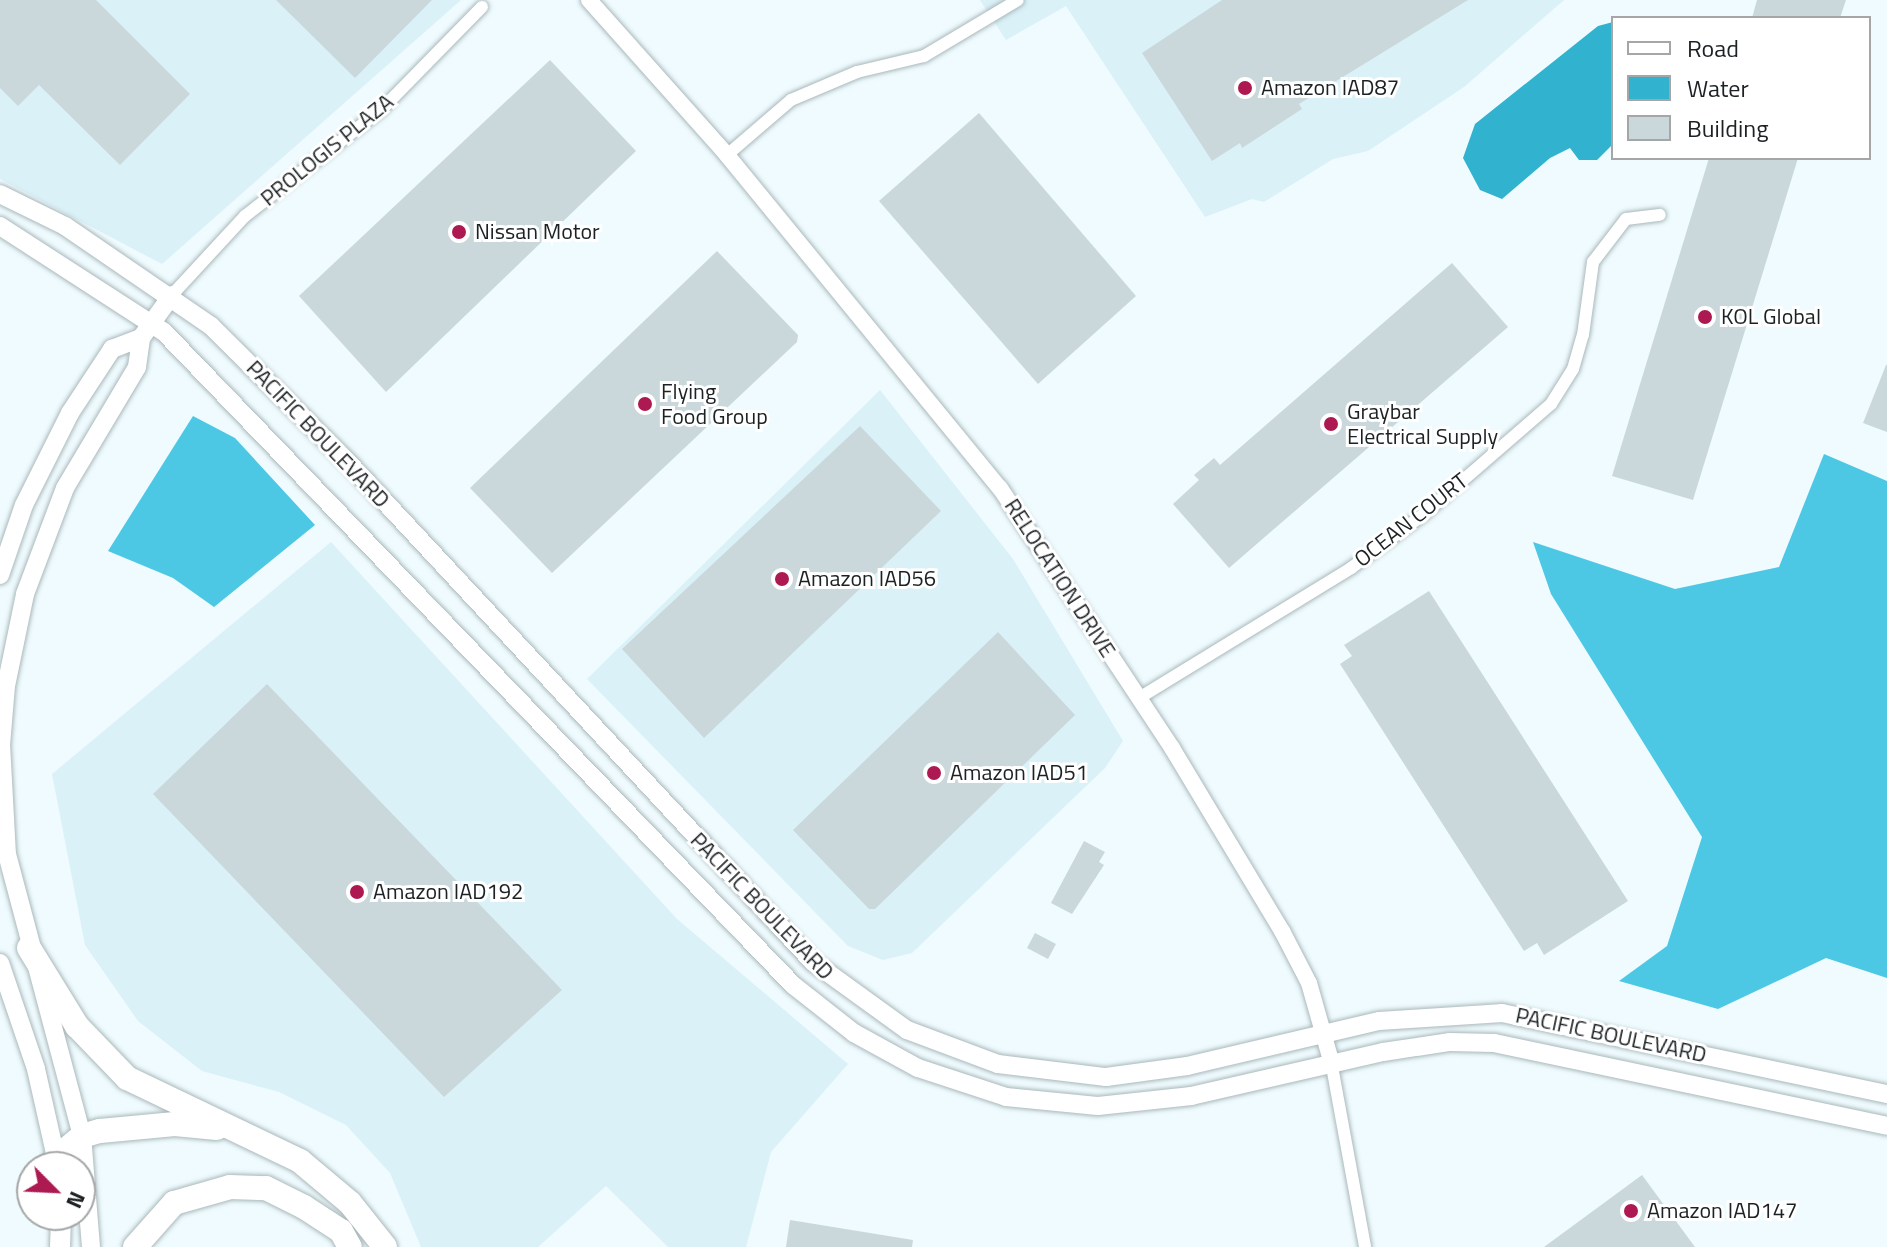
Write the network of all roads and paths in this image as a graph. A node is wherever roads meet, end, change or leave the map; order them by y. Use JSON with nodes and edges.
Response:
{"nodes":[{"id":1,"x":589,"y":0,"type":"edge"},
{"id":2,"x":1018,"y":0,"type":"edge"},
{"id":3,"x":482,"y":7,"type":"dead end"},
{"id":4,"x":727,"y":155,"type":"junction"},
{"id":5,"x":0,"y":194,"type":"edge"},
{"id":6,"x":1660,"y":215,"type":"dead end"},
{"id":7,"x":0,"y":226,"type":"edge"},
{"id":8,"x":172,"y":295,"type":"junction"},
{"id":9,"x":147,"y":331,"type":"junction"},
{"id":10,"x":0,"y":575,"type":"edge"},
{"id":11,"x":1139,"y":698,"type":"junction"},
{"id":12,"x":29,"y":948,"type":"junction"},
{"id":13,"x":0,"y":963,"type":"edge"},
{"id":14,"x":1323,"y":1033,"type":"junction"},
{"id":15,"x":1331,"y":1061,"type":"junction"},
{"id":16,"x":1887,"y":1094,"type":"edge"},
{"id":17,"x":1887,"y":1126,"type":"edge"},
{"id":18,"x":82,"y":1136,"type":"junction"},
{"id":19,"x":254,"y":1137,"type":"junction"},
{"id":20,"x":54,"y":1151,"type":"edge"},
{"id":21,"x":68,"y":1151,"type":"edge"},
{"id":22,"x":91,"y":1247,"type":"edge"},
{"id":23,"x":135,"y":1247,"type":"edge"},
{"id":24,"x":350,"y":1247,"type":"edge"},
{"id":25,"x":385,"y":1247,"type":"edge"},
{"id":26,"x":1365,"y":1247,"type":"edge"}],
"edges":[{"from":1,"to":4,"type":"street","name":"RELOCATION DRIVE"},
{"from":2,"to":4,"type":"street"},
{"from":3,"to":8,"type":"street","name":"PROLOGIS PLAZA"},
{"from":4,"to":11,"type":"street","name":"RELOCATION DRIVE"},
{"from":5,"to":8,"type":"main road","name":"PACIFIC BOULEVARD"},
{"from":6,"to":11,"type":"street","name":"OCEAN COURT"},
{"from":7,"to":9,"type":"main road","name":"PACIFIC BOULEVARD"},
{"from":8,"to":9,"type":"main road"},
{"from":8,"to":14,"type":"main road","name":"PACIFIC BOULEVARD"},
{"from":9,"to":10,"type":"main road"},
{"from":9,"to":12,"type":"main road"},
{"from":9,"to":15,"type":"main road","name":"PACIFIC BOULEVARD"},
{"from":11,"to":14,"type":"street","name":"RELOCATION DRIVE"},
{"from":12,"to":18,"type":"main road"},
{"from":12,"to":19,"type":"highway"},
{"from":13,"to":20,"type":"main road"},
{"from":14,"to":15,"type":"street","name":"RELOCATION DRIVE"},
{"from":14,"to":16,"type":"main road","name":"PACIFIC BOULEVARD"},
{"from":15,"to":17,"type":"main road","name":"PACIFIC BOULEVARD"},
{"from":15,"to":26,"type":"street","name":"RELOCATION DRIVE"},
{"from":18,"to":19,"type":"highway"},
{"from":18,"to":21,"type":"highway"},
{"from":18,"to":22,"type":"main road"},
{"from":19,"to":25,"type":"highway"},
{"from":23,"to":24,"type":"highway"}]}
